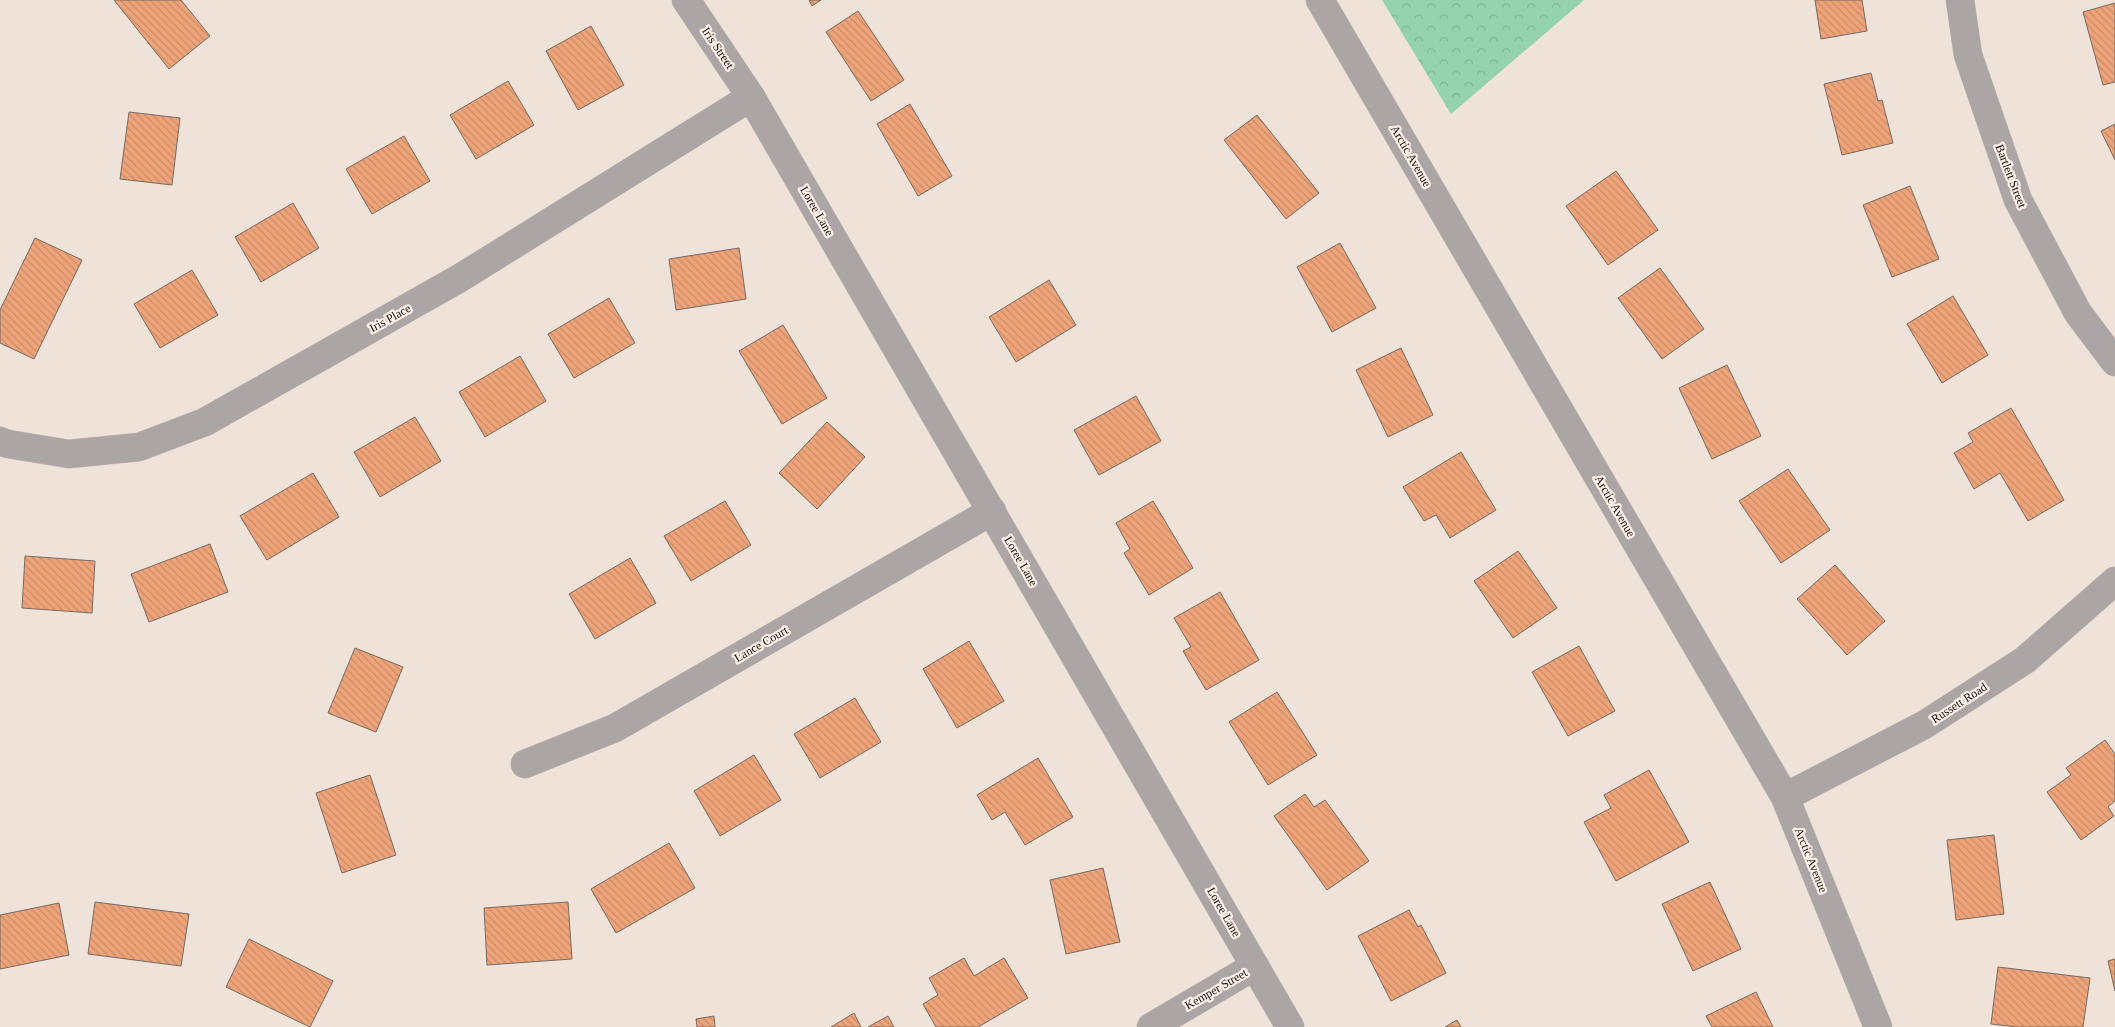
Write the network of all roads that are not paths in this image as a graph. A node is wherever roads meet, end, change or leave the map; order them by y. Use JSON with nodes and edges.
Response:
{"nodes":[{"id":1,"x":686,"y":0,"type":"edge"},
{"id":2,"x":1320,"y":0,"type":"edge"},
{"id":3,"x":1960,"y":0,"type":"edge"},
{"id":4,"x":751,"y":97,"type":"junction"},
{"id":5,"x":2115,"y":362,"type":"edge"},
{"id":6,"x":0,"y":441,"type":"edge"},
{"id":7,"x":992,"y":511,"type":"junction"},
{"id":8,"x":2115,"y":581,"type":"edge"},
{"id":9,"x":525,"y":764,"type":"dead end"},
{"id":10,"x":1786,"y":797,"type":"junction"},
{"id":11,"x":1255,"y":966,"type":"junction"},
{"id":12,"x":1151,"y":1027,"type":"edge"},
{"id":13,"x":1290,"y":1027,"type":"edge"},
{"id":14,"x":1878,"y":1027,"type":"edge"}],
"edges":[{"from":1,"to":4,"type":"street","name":"Iris Street"},
{"from":2,"to":10,"type":"street","name":"Arctic Avenue"},
{"from":3,"to":5,"type":"street","name":"Bartlett Street"},
{"from":4,"to":6,"type":"street","name":"Iris Place"},
{"from":4,"to":7,"type":"street","name":"Loree Lane"},
{"from":7,"to":9,"type":"street","name":"Lance Court"},
{"from":7,"to":11,"type":"street","name":"Loree Lane"},
{"from":8,"to":10,"type":"street","name":"Russett Road"},
{"from":10,"to":14,"type":"street","name":"Arctic Avenue"},
{"from":11,"to":12,"type":"street","name":"Kemper Street"},
{"from":11,"to":13,"type":"street","name":"Loree Lane"}]}
